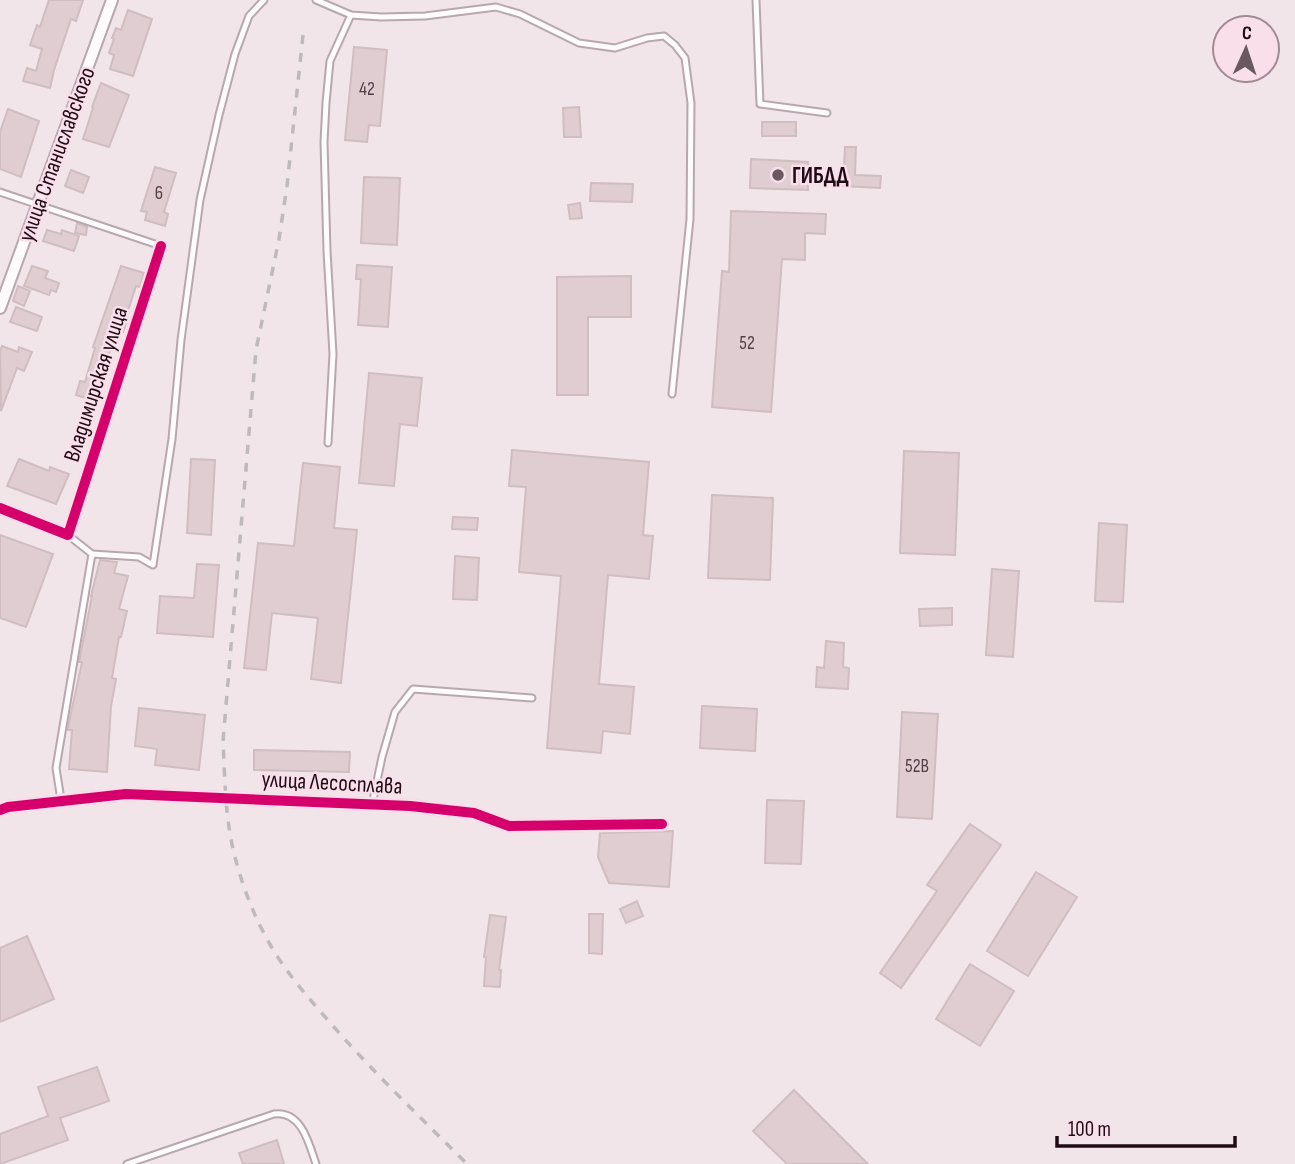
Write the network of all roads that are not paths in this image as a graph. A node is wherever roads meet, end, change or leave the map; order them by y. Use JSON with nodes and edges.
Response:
{"nodes":[{"id":1,"x":112,"y":0,"type":"edge"},
{"id":2,"x":264,"y":0,"type":"edge"},
{"id":3,"x":316,"y":0,"type":"edge"},
{"id":4,"x":756,"y":0,"type":"edge"},
{"id":5,"x":333,"y":3,"type":"edge"},
{"id":6,"x":351,"y":15,"type":"junction"},
{"id":7,"x":827,"y":113,"type":"dead end"},
{"id":8,"x":0,"y":192,"type":"edge"},
{"id":9,"x":38,"y":204,"type":"junction"},
{"id":10,"x":161,"y":246,"type":"joint"},
{"id":11,"x":0,"y":308,"type":"edge"},
{"id":12,"x":672,"y":394,"type":"dead end"},
{"id":13,"x":328,"y":443,"type":"dead end"},
{"id":14,"x":0,"y":509,"type":"edge"},
{"id":15,"x":68,"y":535,"type":"junction"},
{"id":16,"x":92,"y":554,"type":"junction"},
{"id":17,"x":532,"y":698,"type":"dead end"},
{"id":18,"x":61,"y":801,"type":"junction"},
{"id":19,"x":372,"y":805,"type":"junction"},
{"id":20,"x":0,"y":810,"type":"edge"},
{"id":21,"x":662,"y":824,"type":"dead end"},
{"id":22,"x":127,"y":1164,"type":"edge"},
{"id":23,"x":316,"y":1164,"type":"edge"}],
"edges":[{"from":1,"to":9,"type":"street","name":"улица Станиславского"},
{"from":2,"to":16,"type":"lane"},
{"from":3,"to":5,"type":"lane"},
{"from":4,"to":7,"type":"lane"},
{"from":5,"to":6,"type":"lane"},
{"from":6,"to":12,"type":"lane"},
{"from":6,"to":13,"type":"lane"},
{"from":8,"to":9,"type":"lane"},
{"from":9,"to":10,"type":"lane"},
{"from":9,"to":11,"type":"street","name":"улица Станиславского"},
{"from":10,"to":15,"type":"street","name":"Владимирская улица"},
{"from":14,"to":15,"type":"street"},
{"from":15,"to":16,"type":"lane"},
{"from":16,"to":18,"type":"lane"},
{"from":17,"to":19,"type":"lane"},
{"from":18,"to":19,"type":"street","name":"улица Лесосплава"},
{"from":18,"to":20,"type":"street","name":"улица Лесосплава"},
{"from":19,"to":21,"type":"street","name":"улица Лесосплава"},
{"from":22,"to":23,"type":"lane"}]}
